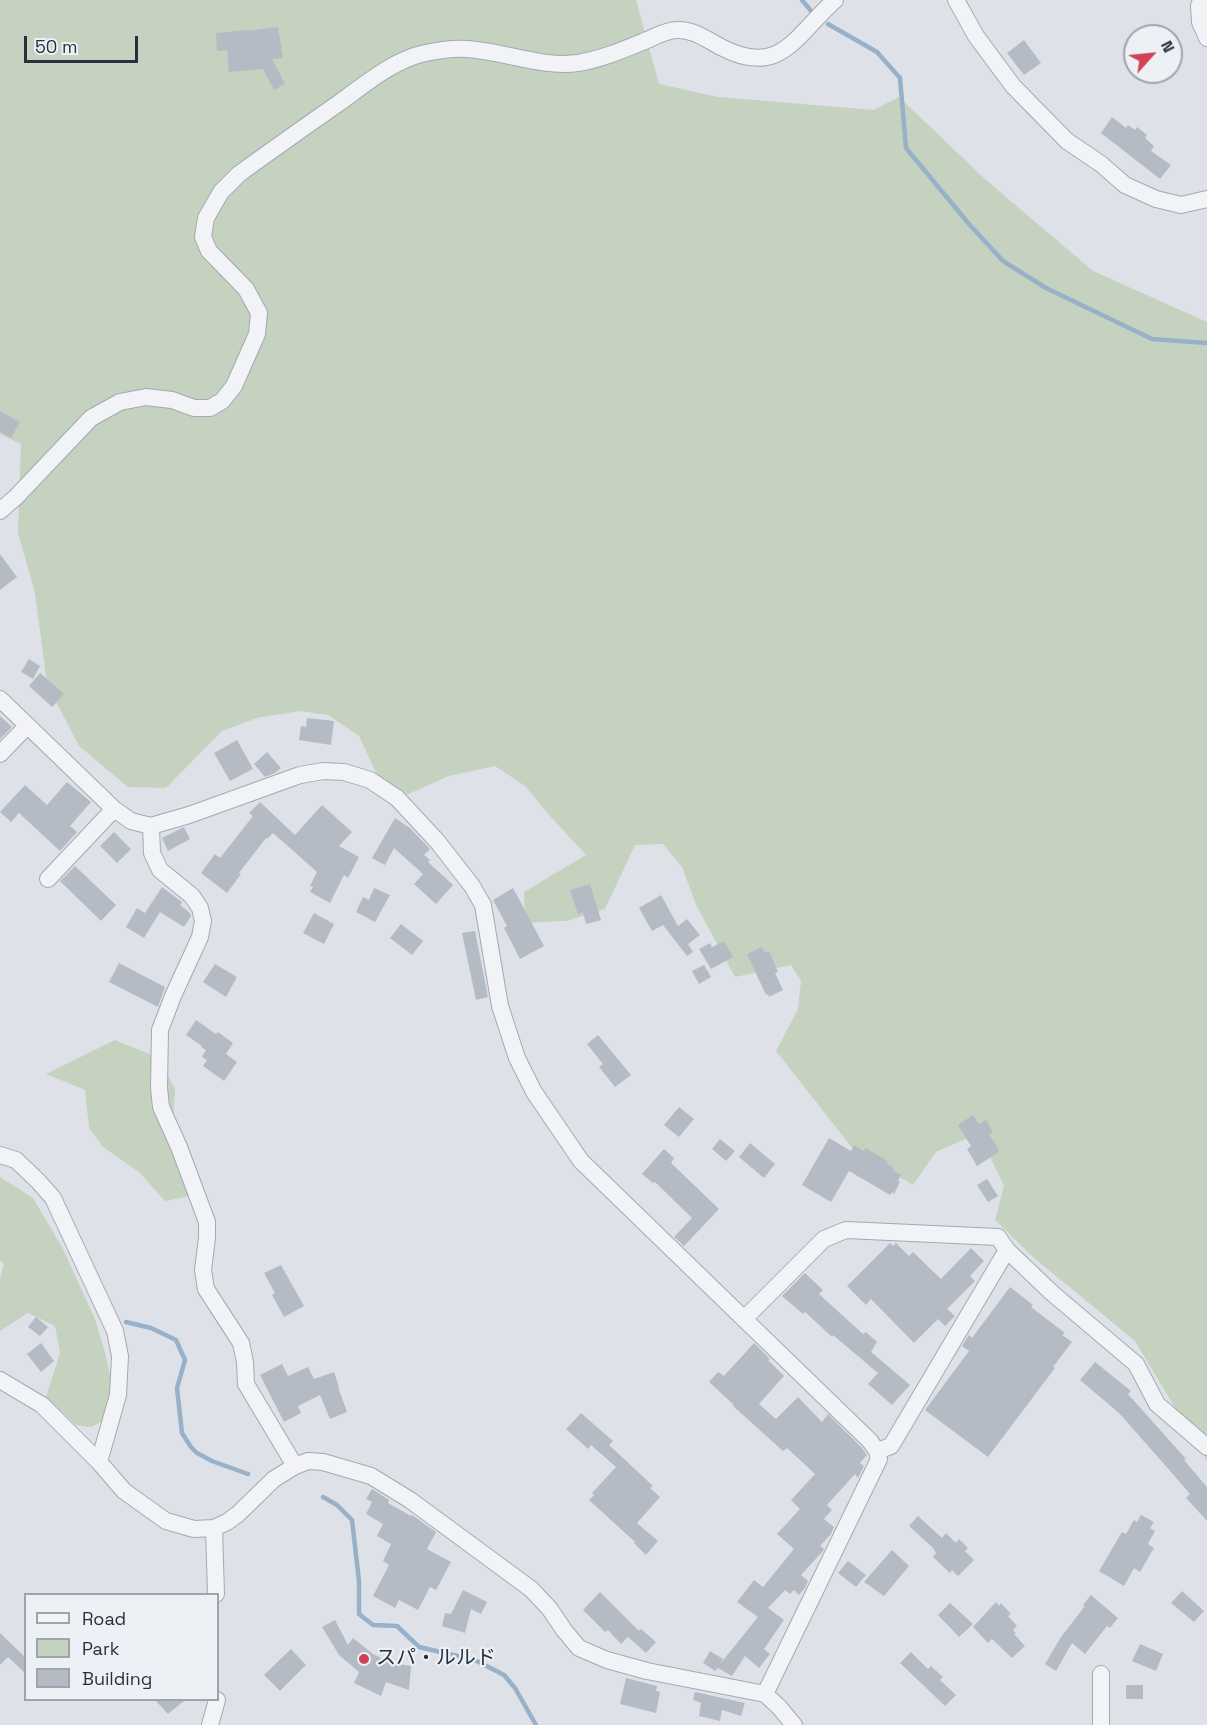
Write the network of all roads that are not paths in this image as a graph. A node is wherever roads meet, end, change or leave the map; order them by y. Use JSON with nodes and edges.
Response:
{"nodes":[{"id":1,"x":835,"y":0,"type":"edge"},
{"id":2,"x":956,"y":0,"type":"edge"},
{"id":3,"x":1203,"y":0,"type":"edge"},
{"id":4,"x":1207,"y":38,"type":"edge"},
{"id":5,"x":1207,"y":199,"type":"edge"},
{"id":6,"x":0,"y":511,"type":"edge"},
{"id":7,"x":0,"y":699,"type":"edge"},
{"id":8,"x":27,"y":726,"type":"junction"},
{"id":9,"x":0,"y":754,"type":"edge"},
{"id":10,"x":114,"y":809,"type":"junction"},
{"id":11,"x":151,"y":826,"type":"junction"},
{"id":12,"x":48,"y":879,"type":"dead end"},
{"id":13,"x":0,"y":1155,"type":"edge"},
{"id":14,"x":1007,"y":1250,"type":"junction"},
{"id":15,"x":744,"y":1319,"type":"junction"},
{"id":16,"x":0,"y":1380,"type":"edge"},
{"id":17,"x":1207,"y":1447,"type":"edge"},
{"id":18,"x":877,"y":1451,"type":"junction"},
{"id":19,"x":99,"y":1462,"type":"junction"},
{"id":20,"x":295,"y":1466,"type":"junction"},
{"id":21,"x":214,"y":1528,"type":"junction"},
{"id":22,"x":216,"y":1593,"type":"edge"},
{"id":23,"x":1101,"y":1674,"type":"dead end"},
{"id":24,"x":765,"y":1694,"type":"junction"},
{"id":25,"x":216,"y":1701,"type":"edge"},
{"id":26,"x":210,"y":1725,"type":"edge"},
{"id":27,"x":794,"y":1725,"type":"edge"},
{"id":28,"x":1101,"y":1725,"type":"edge"}],
"edges":[{"from":1,"to":6,"type":"street"},
{"from":2,"to":5,"type":"street"},
{"from":3,"to":4,"type":"street"},
{"from":7,"to":8,"type":"street"},
{"from":8,"to":9,"type":"street"},
{"from":8,"to":10,"type":"street"},
{"from":10,"to":11,"type":"street"},
{"from":10,"to":12,"type":"street"},
{"from":11,"to":15,"type":"street"},
{"from":11,"to":20,"type":"street"},
{"from":13,"to":19,"type":"street"},
{"from":14,"to":15,"type":"street"},
{"from":14,"to":17,"type":"street"},
{"from":14,"to":18,"type":"street"},
{"from":15,"to":18,"type":"street"},
{"from":16,"to":19,"type":"street"},
{"from":18,"to":24,"type":"street"},
{"from":19,"to":21,"type":"street"},
{"from":20,"to":21,"type":"street"},
{"from":20,"to":24,"type":"street"},
{"from":21,"to":22,"type":"street"},
{"from":23,"to":28,"type":"street"},
{"from":24,"to":27,"type":"street"},
{"from":25,"to":26,"type":"street"}]}
